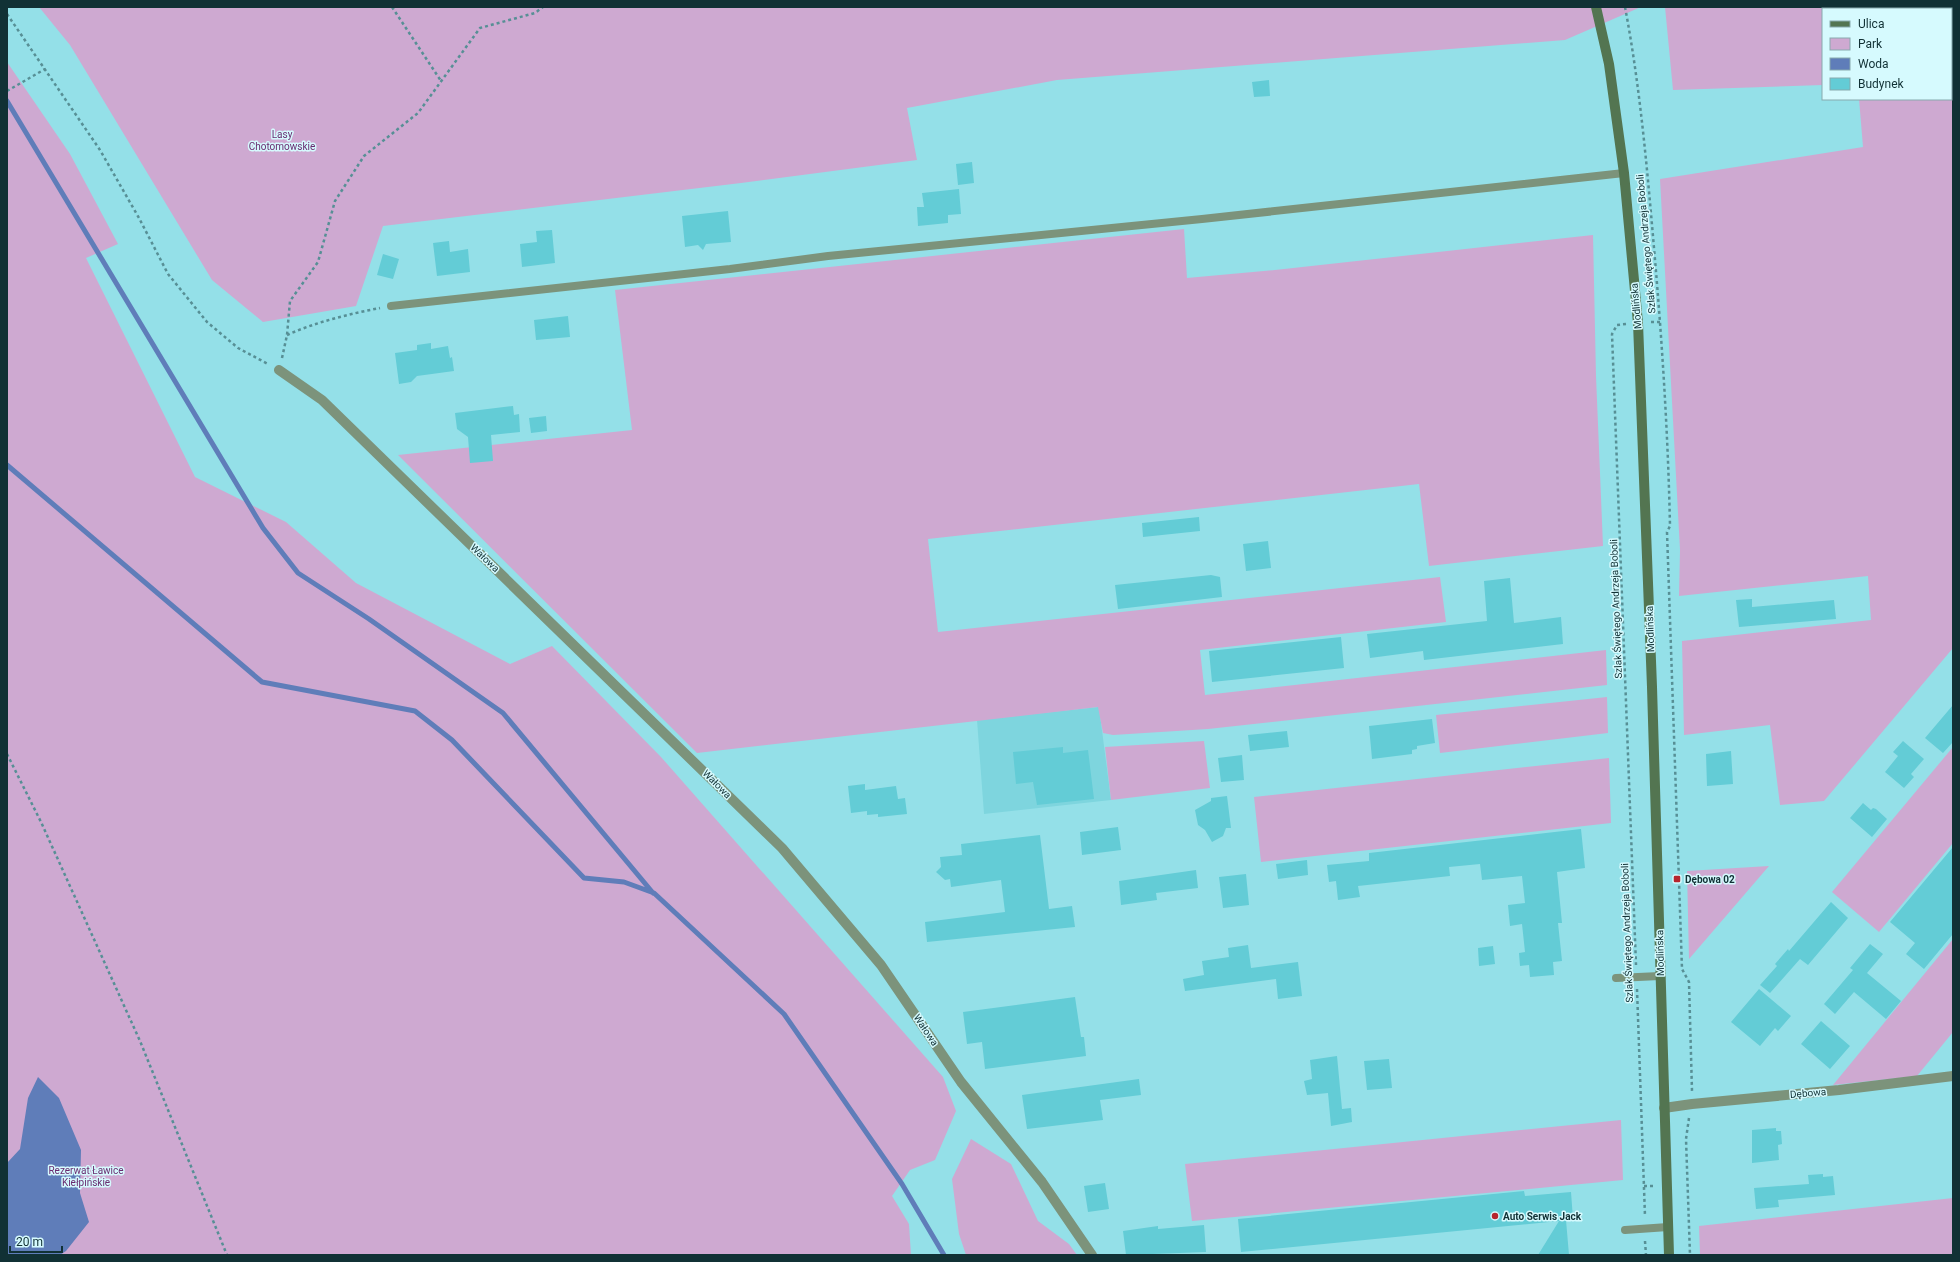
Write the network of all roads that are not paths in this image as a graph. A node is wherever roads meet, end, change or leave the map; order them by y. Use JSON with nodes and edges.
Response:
{"nodes":[{"id":1,"x":1596,"y":7,"type":"edge"},
{"id":2,"x":1624,"y":173,"type":"junction"},
{"id":3,"x":391,"y":306,"type":"road end"},
{"id":4,"x":279,"y":370,"type":"road end"},
{"id":5,"x":1660,"y":976,"type":"junction"},
{"id":6,"x":1616,"y":978,"type":"dead end"},
{"id":7,"x":1953,"y":1076,"type":"edge"},
{"id":8,"x":1664,"y":1108,"type":"junction"},
{"id":9,"x":1668,"y":1227,"type":"junction"},
{"id":10,"x":1625,"y":1230,"type":"dead end"},
{"id":11,"x":1092,"y":1255,"type":"edge"},
{"id":12,"x":1669,"y":1255,"type":"edge"}],
"edges":[{"from":1,"to":2,"type":"main road","name":"Modlińska"},
{"from":2,"to":3,"type":"lane"},
{"from":2,"to":5,"type":"main road","name":"Modlińska"},
{"from":4,"to":11,"type":"street","name":"Wałowa"},
{"from":5,"to":6,"type":"lane"},
{"from":5,"to":8,"type":"main road","name":"Modlińska"},
{"from":7,"to":8,"type":"street","name":"Dębowa"},
{"from":8,"to":9,"type":"main road","name":"Modlińska"},
{"from":9,"to":10,"type":"lane"},
{"from":9,"to":12,"type":"main road","name":"Modlińska"}]}
